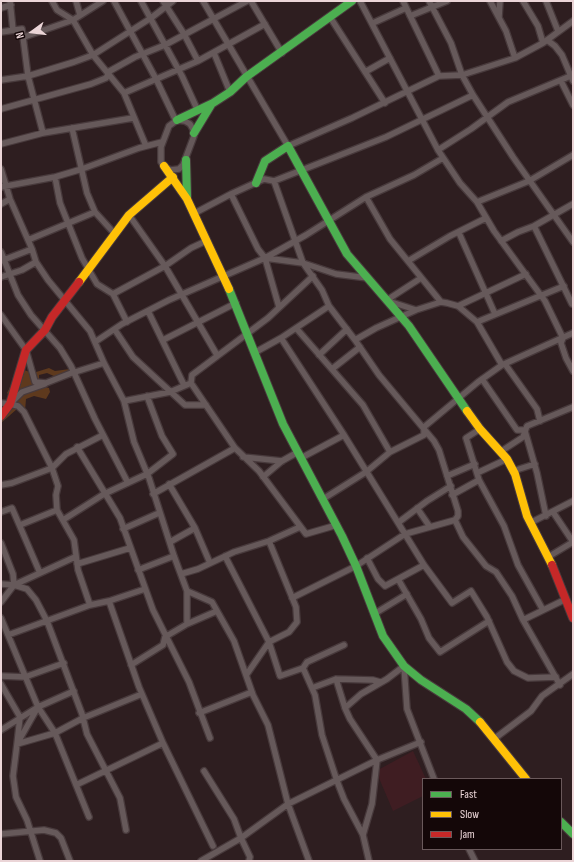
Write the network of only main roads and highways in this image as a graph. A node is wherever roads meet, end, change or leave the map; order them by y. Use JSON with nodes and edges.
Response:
{"nodes":[{"id":1,"x":352,"y":1,"type":"edge"},
{"id":2,"x":214,"y":102,"type":"junction"},
{"id":3,"x":176,"y":121,"type":"road end"},
{"id":4,"x":194,"y":133,"type":"road end"},
{"id":5,"x":186,"y":160,"type":"road end"},
{"id":6,"x":164,"y":166,"type":"road end"},
{"id":7,"x":173,"y":178,"type":"junction"},
{"id":8,"x":256,"y":183,"type":"road end"},
{"id":9,"x":187,"y":199,"type":"junction"},
{"id":10,"x":1,"y":416,"type":"edge"},
{"id":11,"x":573,"y":618,"type":"edge"},
{"id":12,"x":525,"y":778,"type":"edge"},
{"id":13,"x":562,"y":823,"type":"edge"},
{"id":14,"x":573,"y":834,"type":"edge"}],
"edges":[{"from":1,"to":2,"type":"main road"},
{"from":2,"to":3,"type":"main road"},
{"from":2,"to":4,"type":"main road"},
{"from":5,"to":9,"type":"main road"},
{"from":6,"to":7,"type":"main road"},
{"from":7,"to":9,"type":"main road"},
{"from":7,"to":10,"type":"main road"},
{"from":8,"to":11,"type":"main road"},
{"from":9,"to":12,"type":"main road"},
{"from":13,"to":14,"type":"main road"}]}
